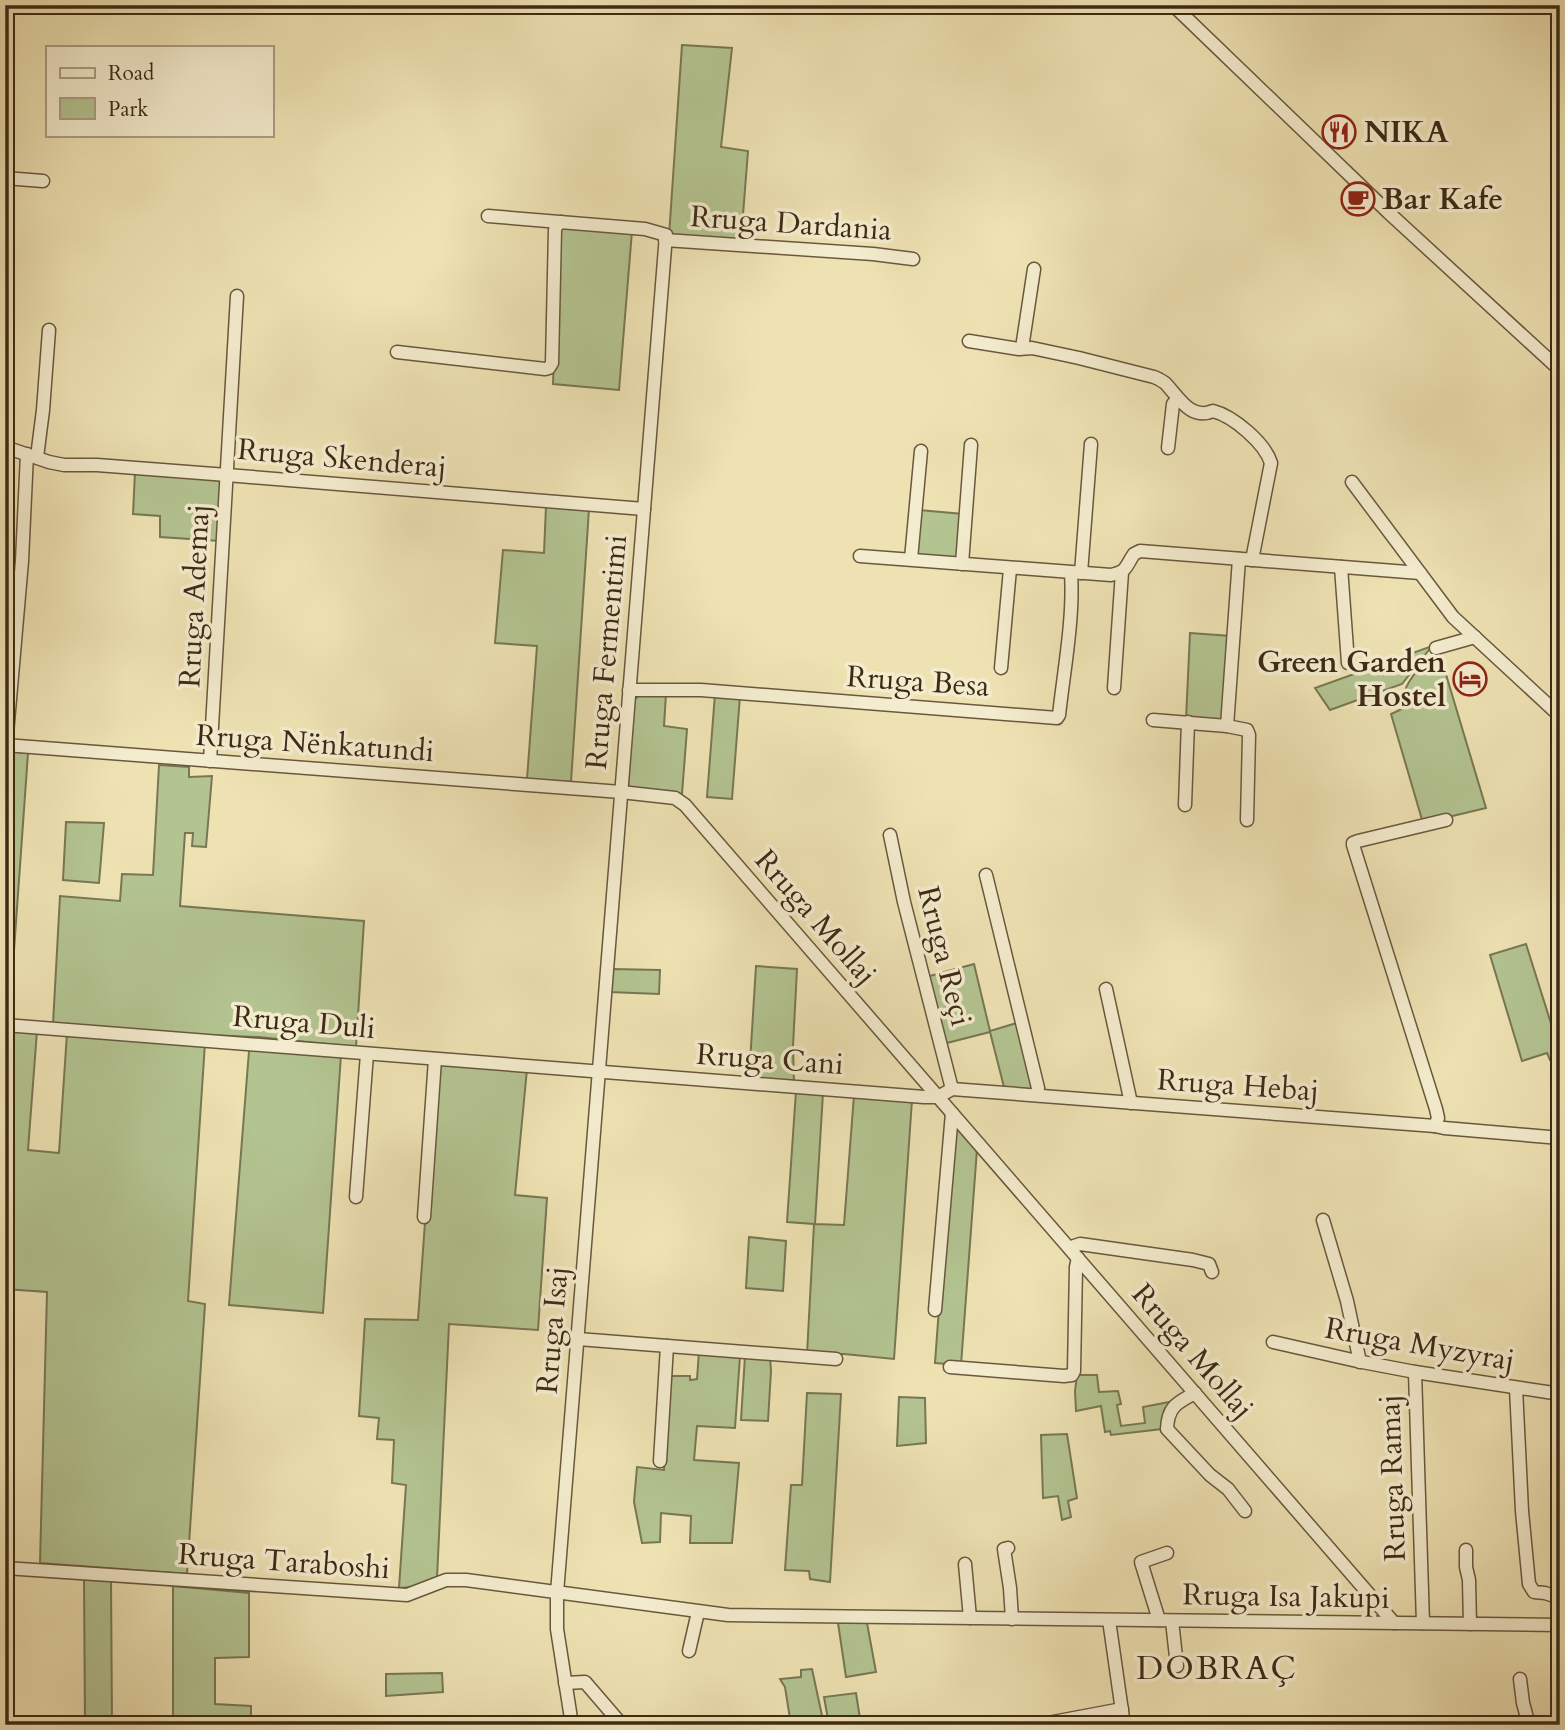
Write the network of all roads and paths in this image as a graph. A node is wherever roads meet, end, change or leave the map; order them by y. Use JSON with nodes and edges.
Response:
{"nodes":[{"id":1,"x":1173,"y":5,"type":"edge"},
{"id":2,"x":5,"y":178,"type":"edge"},
{"id":3,"x":43,"y":181,"type":"dead end"},
{"id":4,"x":488,"y":216,"type":"dead end"},
{"id":5,"x":561,"y":222,"type":"junction"},
{"id":6,"x":666,"y":237,"type":"junction"},
{"id":7,"x":913,"y":259,"type":"dead end"},
{"id":8,"x":1034,"y":269,"type":"dead end"},
{"id":9,"x":237,"y":296,"type":"dead end"},
{"id":10,"x":48,"y":330,"type":"dead end"},
{"id":11,"x":969,"y":341,"type":"dead end"},
{"id":12,"x":1022,"y":348,"type":"junction"},
{"id":13,"x":397,"y":352,"type":"dead end"},
{"id":14,"x":1560,"y":370,"type":"edge"},
{"id":15,"x":1177,"y":399,"type":"junction"},
{"id":16,"x":1091,"y":443,"type":"dead end"},
{"id":17,"x":971,"y":445,"type":"dead end"},
{"id":18,"x":5,"y":447,"type":"edge"},
{"id":19,"x":1168,"y":448,"type":"dead end"},
{"id":20,"x":920,"y":451,"type":"dead end"},
{"id":21,"x":32,"y":456,"type":"junction"},
{"id":22,"x":227,"y":475,"type":"junction"},
{"id":23,"x":1352,"y":482,"type":"dead end"},
{"id":24,"x":644,"y":509,"type":"junction"},
{"id":25,"x":860,"y":556,"type":"dead end"},
{"id":26,"x":911,"y":559,"type":"junction"},
{"id":27,"x":1246,"y":559,"type":"junction"},
{"id":28,"x":962,"y":564,"type":"junction"},
{"id":29,"x":1341,"y":567,"type":"junction"},
{"id":30,"x":1010,"y":569,"type":"junction"},
{"id":31,"x":1122,"y":572,"type":"junction"},
{"id":32,"x":1076,"y":573,"type":"junction"},
{"id":33,"x":1420,"y":573,"type":"junction"},
{"id":34,"x":1475,"y":637,"type":"junction"},
{"id":35,"x":1436,"y":648,"type":"dead end"},
{"id":36,"x":1348,"y":663,"type":"dead end"},
{"id":37,"x":1001,"y":668,"type":"dead end"},
{"id":38,"x":1114,"y":688,"type":"dead end"},
{"id":39,"x":629,"y":690,"type":"junction"},
{"id":40,"x":1560,"y":716,"type":"edge"},
{"id":41,"x":1153,"y":720,"type":"dead end"},
{"id":42,"x":1188,"y":722,"type":"junction"},
{"id":43,"x":1227,"y":726,"type":"junction"},
{"id":44,"x":6,"y":745,"type":"edge"},
{"id":45,"x":210,"y":761,"type":"junction"},
{"id":46,"x":621,"y":793,"type":"junction"},
{"id":47,"x":1185,"y":805,"type":"dead end"},
{"id":48,"x":1247,"y":820,"type":"dead end"},
{"id":49,"x":1447,"y":820,"type":"dead end"},
{"id":50,"x":890,"y":835,"type":"dead end"},
{"id":51,"x":986,"y":875,"type":"dead end"},
{"id":52,"x":1106,"y":989,"type":"dead end"},
{"id":53,"x":5,"y":1025,"type":"edge"},
{"id":54,"x":367,"y":1054,"type":"junction"},
{"id":55,"x":435,"y":1059,"type":"junction"},
{"id":56,"x":599,"y":1072,"type":"junction"},
{"id":57,"x":951,"y":1089,"type":"junction"},
{"id":58,"x":1037,"y":1096,"type":"junction"},
{"id":59,"x":938,"y":1097,"type":"junction"},
{"id":60,"x":1131,"y":1103,"type":"junction"},
{"id":61,"x":952,"y":1113,"type":"junction"},
{"id":62,"x":1435,"y":1126,"type":"junction"},
{"id":63,"x":1560,"y":1138,"type":"edge"},
{"id":64,"x":356,"y":1197,"type":"dead end"},
{"id":65,"x":424,"y":1217,"type":"dead end"},
{"id":66,"x":1324,"y":1220,"type":"dead end"},
{"id":67,"x":1074,"y":1254,"type":"junction"},
{"id":68,"x":1212,"y":1272,"type":"dead end"},
{"id":69,"x":935,"y":1310,"type":"dead end"},
{"id":70,"x":578,"y":1339,"type":"junction"},
{"id":71,"x":1273,"y":1342,"type":"dead end"},
{"id":72,"x":667,"y":1346,"type":"junction"},
{"id":73,"x":836,"y":1359,"type":"dead end"},
{"id":74,"x":1360,"y":1362,"type":"junction"},
{"id":75,"x":950,"y":1367,"type":"dead end"},
{"id":76,"x":1415,"y":1373,"type":"junction"},
{"id":77,"x":1516,"y":1388,"type":"junction"},
{"id":78,"x":1195,"y":1393,"type":"junction"},
{"id":79,"x":1560,"y":1394,"type":"edge"},
{"id":80,"x":660,"y":1461,"type":"dead end"},
{"id":81,"x":1245,"y":1511,"type":"dead end"},
{"id":82,"x":1008,"y":1548,"type":"dead end"},
{"id":83,"x":1466,"y":1550,"type":"dead end"},
{"id":84,"x":1167,"y":1553,"type":"dead end"},
{"id":85,"x":965,"y":1564,"type":"dead end"},
{"id":86,"x":5,"y":1568,"type":"edge"},
{"id":87,"x":557,"y":1593,"type":"junction"},
{"id":88,"x":1560,"y":1598,"type":"edge"},
{"id":89,"x":698,"y":1612,"type":"junction"},
{"id":90,"x":970,"y":1618,"type":"junction"},
{"id":91,"x":1012,"y":1619,"type":"junction"},
{"id":92,"x":1109,"y":1620,"type":"junction"},
{"id":93,"x":1158,"y":1620,"type":"junction"},
{"id":94,"x":1172,"y":1620,"type":"junction"},
{"id":95,"x":1394,"y":1623,"type":"junction"},
{"id":96,"x":1423,"y":1623,"type":"junction"},
{"id":97,"x":1471,"y":1624,"type":"junction"},
{"id":98,"x":1560,"y":1625,"type":"edge"},
{"id":99,"x":689,"y":1651,"type":"dead end"},
{"id":100,"x":1177,"y":1666,"type":"dead end"},
{"id":101,"x":1520,"y":1679,"type":"dead end"},
{"id":102,"x":565,"y":1683,"type":"junction"},
{"id":103,"x":1122,"y":1709,"type":"junction"},
{"id":104,"x":572,"y":1725,"type":"edge"},
{"id":105,"x":622,"y":1725,"type":"edge"},
{"id":106,"x":1037,"y":1725,"type":"edge"},
{"id":107,"x":1124,"y":1725,"type":"edge"},
{"id":108,"x":1529,"y":1725,"type":"edge"}],
"edges":[{"from":1,"to":14,"type":"street"},
{"from":2,"to":3,"type":"street"},
{"from":4,"to":5,"type":"street","name":"Rruga Dardania"},
{"from":5,"to":6,"type":"street","name":"Rruga Dardania"},
{"from":5,"to":13,"type":"street"},
{"from":6,"to":7,"type":"street","name":"Rruga Dardania"},
{"from":6,"to":24,"type":"street","name":"Rruga Fermentimi"},
{"from":8,"to":12,"type":"street"},
{"from":9,"to":22,"type":"street","name":"Rruga Ademaj"},
{"from":10,"to":21,"type":"street"},
{"from":11,"to":12,"type":"street"},
{"from":12,"to":15,"type":"street"},
{"from":15,"to":19,"type":"street"},
{"from":15,"to":27,"type":"street"},
{"from":16,"to":32,"type":"street"},
{"from":17,"to":28,"type":"street"},
{"from":18,"to":21,"type":"street","name":"Rruga Skenderaj"},
{"from":20,"to":26,"type":"street"},
{"from":21,"to":22,"type":"street","name":"Rruga Skenderaj"},
{"from":21,"to":44,"type":"street"},
{"from":22,"to":24,"type":"street","name":"Rruga Skenderaj"},
{"from":22,"to":45,"type":"street","name":"Rruga Ademaj"},
{"from":23,"to":33,"type":"street"},
{"from":24,"to":39,"type":"street","name":"Rruga Fermentimi"},
{"from":25,"to":26,"type":"street"},
{"from":26,"to":28,"type":"street"},
{"from":27,"to":29,"type":"street"},
{"from":27,"to":31,"type":"street"},
{"from":27,"to":43,"type":"street"},
{"from":28,"to":30,"type":"street"},
{"from":29,"to":33,"type":"street"},
{"from":29,"to":36,"type":"street"},
{"from":30,"to":32,"type":"street"},
{"from":30,"to":37,"type":"street"},
{"from":31,"to":32,"type":"street"},
{"from":31,"to":38,"type":"street"},
{"from":32,"to":39,"type":"street","name":"Rruga Besa"},
{"from":33,"to":34,"type":"street"},
{"from":34,"to":35,"type":"street"},
{"from":34,"to":40,"type":"street"},
{"from":39,"to":46,"type":"street","name":"Rruga Fermentimi"},
{"from":41,"to":42,"type":"street"},
{"from":42,"to":43,"type":"street"},
{"from":42,"to":47,"type":"street"},
{"from":43,"to":48,"type":"street"},
{"from":44,"to":45,"type":"street","name":"Rruga Nënkatundi"},
{"from":45,"to":46,"type":"street","name":"Rruga Nënkatundi"},
{"from":46,"to":56,"type":"street","name":"Rruga Fermentimi"},
{"from":46,"to":59,"type":"street","name":"Rruga Mollaj"},
{"from":49,"to":62,"type":"street"},
{"from":50,"to":57,"type":"street","name":"Rruga Reçi"},
{"from":51,"to":58,"type":"street"},
{"from":52,"to":60,"type":"street"},
{"from":53,"to":54,"type":"street","name":"Rruga Duli"},
{"from":54,"to":55,"type":"street","name":"Rruga Duli"},
{"from":54,"to":64,"type":"street"},
{"from":55,"to":56,"type":"street","name":"Rruga Duli"},
{"from":55,"to":65,"type":"street"},
{"from":56,"to":59,"type":"street","name":"Rruga Cani"},
{"from":56,"to":70,"type":"street","name":"Rruga Isaj"},
{"from":57,"to":58,"type":"street","name":"Rruga Hebaj"},
{"from":57,"to":59,"type":"street"},
{"from":58,"to":60,"type":"street","name":"Rruga Hebaj"},
{"from":59,"to":61,"type":"street","name":"Rruga Mollaj"},
{"from":60,"to":62,"type":"street","name":"Rruga Hebaj"},
{"from":61,"to":67,"type":"street","name":"Rruga Mollaj"},
{"from":61,"to":69,"type":"street"},
{"from":62,"to":63,"type":"street","name":"Rruga Hebaj"},
{"from":66,"to":74,"type":"street"},
{"from":67,"to":68,"type":"street"},
{"from":67,"to":75,"type":"street"},
{"from":67,"to":78,"type":"street","name":"Rruga Mollaj"},
{"from":70,"to":72,"type":"street"},
{"from":70,"to":87,"type":"street","name":"Rruga Isaj"},
{"from":71,"to":74,"type":"street","name":"Rruga Myzyraj"},
{"from":72,"to":73,"type":"street"},
{"from":72,"to":80,"type":"street"},
{"from":74,"to":76,"type":"street","name":"Rruga Myzyraj"},
{"from":76,"to":77,"type":"street","name":"Rruga Myzyraj"},
{"from":76,"to":96,"type":"street","name":"Rruga Ramaj"},
{"from":77,"to":79,"type":"street","name":"Rruga Myzyraj"},
{"from":77,"to":88,"type":"street"},
{"from":78,"to":81,"type":"street"},
{"from":78,"to":95,"type":"street","name":"Rruga Mollaj"},
{"from":82,"to":91,"type":"street"},
{"from":83,"to":97,"type":"street"},
{"from":84,"to":93,"type":"street"},
{"from":85,"to":90,"type":"street"},
{"from":86,"to":87,"type":"street","name":"Rruga Taraboshi"},
{"from":87,"to":89,"type":"street","name":"Rruga Isa Jakupi"},
{"from":87,"to":102,"type":"street","name":"Rruga Isaj"},
{"from":89,"to":90,"type":"street","name":"Rruga Isa Jakupi"},
{"from":89,"to":99,"type":"street"},
{"from":90,"to":91,"type":"street","name":"Rruga Isa Jakupi"},
{"from":91,"to":92,"type":"street","name":"Rruga Isa Jakupi"},
{"from":92,"to":93,"type":"street","name":"Rruga Isa Jakupi"},
{"from":92,"to":103,"type":"street"},
{"from":93,"to":94,"type":"street","name":"Rruga Isa Jakupi"},
{"from":94,"to":95,"type":"street","name":"Rruga Isa Jakupi"},
{"from":94,"to":100,"type":"street"},
{"from":95,"to":96,"type":"street","name":"Rruga Isa Jakupi"},
{"from":96,"to":97,"type":"street","name":"Rruga Isa Jakupi"},
{"from":97,"to":98,"type":"street","name":"Rruga Isa Jakupi"},
{"from":101,"to":108,"type":"street"},
{"from":102,"to":104,"type":"street","name":"Rruga Isaj"},
{"from":102,"to":105,"type":"street"},
{"from":103,"to":106,"type":"street"},
{"from":103,"to":107,"type":"street"}]}
